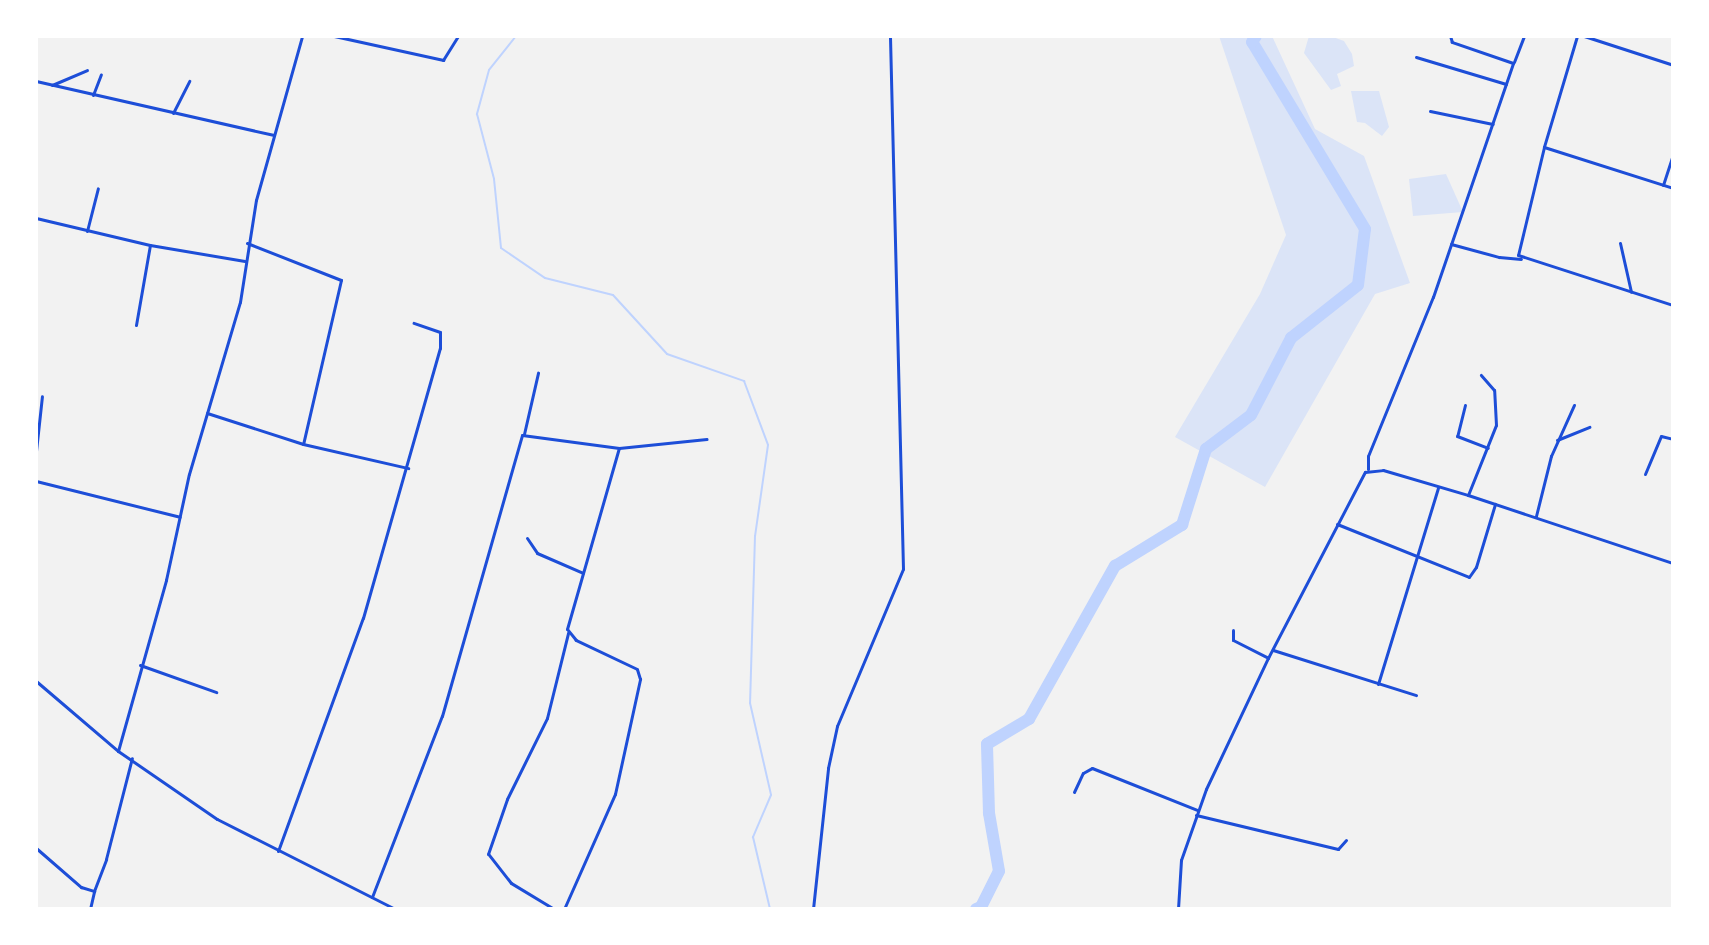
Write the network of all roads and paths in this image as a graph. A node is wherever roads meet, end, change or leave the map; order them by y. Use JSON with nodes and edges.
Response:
{"nodes":[{"id":1,"x":302,"y":36,"type":"edge"},
{"id":2,"x":334,"y":36,"type":"edge"},
{"id":3,"x":458,"y":36,"type":"edge"},
{"id":4,"x":890,"y":36,"type":"edge"},
{"id":5,"x":1450,"y":36,"type":"edge"},
{"id":6,"x":1524,"y":36,"type":"edge"},
{"id":7,"x":1577,"y":36,"type":"edge"},
{"id":8,"x":1584,"y":36,"type":"edge"},
{"id":9,"x":1416,"y":57,"type":"dead end"},
{"id":10,"x":1513,"y":63,"type":"junction"},
{"id":11,"x":1673,"y":65,"type":"edge"},
{"id":12,"x":87,"y":70,"type":"dead end"},
{"id":13,"x":101,"y":74,"type":"dead end"},
{"id":14,"x":36,"y":81,"type":"edge"},
{"id":15,"x":189,"y":81,"type":"dead end"},
{"id":16,"x":1506,"y":84,"type":"junction"},
{"id":17,"x":52,"y":85,"type":"junction"},
{"id":18,"x":93,"y":95,"type":"junction"},
{"id":19,"x":1430,"y":111,"type":"dead end"},
{"id":20,"x":173,"y":113,"type":"junction"},
{"id":21,"x":1493,"y":124,"type":"junction"},
{"id":22,"x":274,"y":135,"type":"junction"},
{"id":23,"x":1544,"y":147,"type":"junction"},
{"id":24,"x":1673,"y":154,"type":"edge"},
{"id":25,"x":1663,"y":185,"type":"junction"},
{"id":26,"x":98,"y":188,"type":"dead end"},
{"id":27,"x":1673,"y":188,"type":"edge"},
{"id":28,"x":36,"y":218,"type":"edge"},
{"id":29,"x":87,"y":231,"type":"junction"},
{"id":30,"x":247,"y":243,"type":"junction"},
{"id":31,"x":1620,"y":243,"type":"dead end"},
{"id":32,"x":1451,"y":244,"type":"junction"},
{"id":33,"x":150,"y":245,"type":"junction"},
{"id":34,"x":1521,"y":259,"type":"junction"},
{"id":35,"x":245,"y":261,"type":"junction"},
{"id":36,"x":1631,"y":292,"type":"junction"},
{"id":37,"x":1673,"y":305,"type":"edge"},
{"id":38,"x":414,"y":323,"type":"dead end"},
{"id":39,"x":136,"y":325,"type":"dead end"},
{"id":40,"x":538,"y":373,"type":"dead end"},
{"id":41,"x":1481,"y":375,"type":"dead end"},
{"id":42,"x":42,"y":396,"type":"dead end"},
{"id":43,"x":1465,"y":405,"type":"dead end"},
{"id":44,"x":1574,"y":405,"type":"dead end"},
{"id":45,"x":206,"y":413,"type":"junction"},
{"id":46,"x":1590,"y":427,"type":"dead end"},
{"id":47,"x":524,"y":434,"type":"junction"},
{"id":48,"x":707,"y":439,"type":"dead end"},
{"id":49,"x":1673,"y":439,"type":"edge"},
{"id":50,"x":1557,"y":440,"type":"junction"},
{"id":51,"x":303,"y":444,"type":"junction"},
{"id":52,"x":619,"y":448,"type":"junction"},
{"id":53,"x":1488,"y":448,"type":"junction"},
{"id":54,"x":36,"y":451,"type":"edge"},
{"id":55,"x":408,"y":468,"type":"junction"},
{"id":56,"x":1368,"y":469,"type":"junction"},
{"id":57,"x":1645,"y":474,"type":"dead end"},
{"id":58,"x":36,"y":481,"type":"edge"},
{"id":59,"x":1438,"y":488,"type":"junction"},
{"id":60,"x":1468,"y":495,"type":"junction"},
{"id":61,"x":1495,"y":504,"type":"junction"},
{"id":62,"x":1536,"y":516,"type":"junction"},
{"id":63,"x":180,"y":517,"type":"junction"},
{"id":64,"x":1337,"y":524,"type":"junction"},
{"id":65,"x":527,"y":538,"type":"dead end"},
{"id":66,"x":1417,"y":555,"type":"junction"},
{"id":67,"x":1673,"y":563,"type":"edge"},
{"id":68,"x":583,"y":573,"type":"junction"},
{"id":69,"x":1233,"y":630,"type":"dead end"},
{"id":70,"x":568,"y":633,"type":"junction"},
{"id":71,"x":1273,"y":650,"type":"junction"},
{"id":72,"x":1268,"y":658,"type":"junction"},
{"id":73,"x":140,"y":665,"type":"junction"},
{"id":74,"x":36,"y":681,"type":"edge"},
{"id":75,"x":1378,"y":684,"type":"junction"},
{"id":76,"x":216,"y":692,"type":"dead end"},
{"id":77,"x":1416,"y":695,"type":"dead end"},
{"id":78,"x":118,"y":751,"type":"junction"},
{"id":79,"x":132,"y":758,"type":"junction"},
{"id":80,"x":1074,"y":792,"type":"dead end"},
{"id":81,"x":1196,"y":812,"type":"junction"},
{"id":82,"x":1346,"y":840,"type":"dead end"},
{"id":83,"x":36,"y":848,"type":"edge"},
{"id":84,"x":278,"y":851,"type":"junction"},
{"id":85,"x":94,"y":891,"type":"junction"},
{"id":86,"x":372,"y":897,"type":"junction"},
{"id":87,"x":90,"y":909,"type":"edge"},
{"id":88,"x":395,"y":909,"type":"edge"},
{"id":89,"x":554,"y":909,"type":"edge"},
{"id":90,"x":564,"y":909,"type":"edge"},
{"id":91,"x":813,"y":909,"type":"edge"},
{"id":92,"x":1178,"y":909,"type":"edge"}],
"edges":[{"from":1,"to":22,"type":"street"},
{"from":2,"to":3,"type":"street"},
{"from":4,"to":91,"type":"street"},
{"from":5,"to":10,"type":"street"},
{"from":6,"to":10,"type":"street"},
{"from":7,"to":23,"type":"street"},
{"from":8,"to":11,"type":"street"},
{"from":9,"to":16,"type":"street"},
{"from":10,"to":16,"type":"street"},
{"from":12,"to":17,"type":"street"},
{"from":13,"to":18,"type":"street"},
{"from":14,"to":17,"type":"street"},
{"from":15,"to":20,"type":"street"},
{"from":16,"to":21,"type":"street"},
{"from":17,"to":18,"type":"street"},
{"from":18,"to":20,"type":"street"},
{"from":19,"to":21,"type":"street"},
{"from":20,"to":22,"type":"street"},
{"from":21,"to":32,"type":"street"},
{"from":22,"to":30,"type":"street"},
{"from":23,"to":25,"type":"street"},
{"from":23,"to":34,"type":"street"},
{"from":24,"to":25,"type":"street"},
{"from":25,"to":27,"type":"street"},
{"from":26,"to":29,"type":"street"},
{"from":28,"to":29,"type":"street"},
{"from":29,"to":33,"type":"street"},
{"from":30,"to":35,"type":"street"},
{"from":30,"to":51,"type":"street"},
{"from":31,"to":36,"type":"street"},
{"from":32,"to":34,"type":"street"},
{"from":32,"to":56,"type":"street"},
{"from":33,"to":35,"type":"street"},
{"from":33,"to":39,"type":"street"},
{"from":34,"to":36,"type":"street"},
{"from":35,"to":45,"type":"street"},
{"from":36,"to":37,"type":"street"},
{"from":38,"to":55,"type":"street"},
{"from":40,"to":47,"type":"street"},
{"from":41,"to":53,"type":"street"},
{"from":42,"to":54,"type":"street"},
{"from":43,"to":53,"type":"street"},
{"from":44,"to":50,"type":"street"},
{"from":45,"to":51,"type":"street"},
{"from":45,"to":63,"type":"street"},
{"from":46,"to":50,"type":"street"},
{"from":47,"to":52,"type":"street"},
{"from":47,"to":86,"type":"street"},
{"from":48,"to":52,"type":"street"},
{"from":49,"to":57,"type":"street"},
{"from":50,"to":62,"type":"street"},
{"from":51,"to":55,"type":"street"},
{"from":52,"to":68,"type":"street"},
{"from":53,"to":60,"type":"street"},
{"from":55,"to":84,"type":"street"},
{"from":56,"to":59,"type":"street"},
{"from":56,"to":64,"type":"street"},
{"from":58,"to":63,"type":"street"},
{"from":59,"to":60,"type":"street"},
{"from":59,"to":66,"type":"street"},
{"from":60,"to":61,"type":"street"},
{"from":61,"to":62,"type":"street"},
{"from":61,"to":66,"type":"street"},
{"from":62,"to":67,"type":"street"},
{"from":63,"to":73,"type":"street"},
{"from":64,"to":66,"type":"street"},
{"from":64,"to":71,"type":"street"},
{"from":65,"to":68,"type":"street"},
{"from":66,"to":75,"type":"street"},
{"from":68,"to":70,"type":"street"},
{"from":69,"to":72,"type":"street"},
{"from":70,"to":89,"type":"street"},
{"from":70,"to":90,"type":"street"},
{"from":71,"to":72,"type":"street"},
{"from":71,"to":75,"type":"street"},
{"from":72,"to":81,"type":"street"},
{"from":73,"to":76,"type":"street"},
{"from":73,"to":78,"type":"street"},
{"from":74,"to":78,"type":"street"},
{"from":75,"to":77,"type":"street"},
{"from":78,"to":79,"type":"street"},
{"from":79,"to":84,"type":"street"},
{"from":79,"to":85,"type":"street"},
{"from":80,"to":81,"type":"street"},
{"from":81,"to":82,"type":"street"},
{"from":81,"to":92,"type":"street"},
{"from":83,"to":85,"type":"street"},
{"from":84,"to":86,"type":"street"},
{"from":85,"to":87,"type":"street"},
{"from":86,"to":88,"type":"street"}]}
